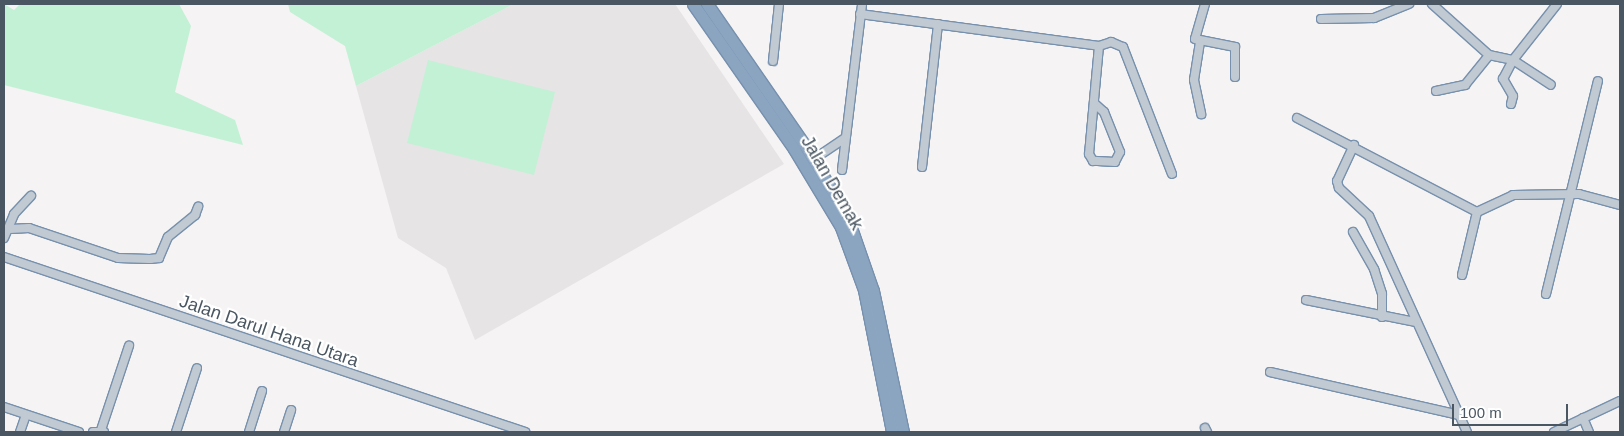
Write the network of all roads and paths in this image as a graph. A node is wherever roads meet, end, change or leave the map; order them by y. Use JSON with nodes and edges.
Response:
{"nodes":[{"id":1,"x":693,"y":4,"type":"edge"},
{"id":2,"x":707,"y":4,"type":"edge"},
{"id":3,"x":779,"y":4,"type":"edge"},
{"id":4,"x":862,"y":4,"type":"edge"},
{"id":5,"x":1205,"y":4,"type":"edge"},
{"id":6,"x":1409,"y":4,"type":"edge"},
{"id":7,"x":1432,"y":4,"type":"edge"},
{"id":8,"x":1557,"y":4,"type":"edge"},
{"id":9,"x":860,"y":14,"type":"junction"},
{"id":10,"x":1321,"y":18,"type":"dead end"},
{"id":11,"x":938,"y":24,"type":"junction"},
{"id":12,"x":1200,"y":42,"type":"junction"},
{"id":13,"x":1099,"y":46,"type":"junction"},
{"id":14,"x":1489,"y":55,"type":"junction"},
{"id":15,"x":1513,"y":60,"type":"junction"},
{"id":16,"x":773,"y":61,"type":"dead end"},
{"id":17,"x":1235,"y":77,"type":"dead end"},
{"id":18,"x":1598,"y":81,"type":"dead end"},
{"id":19,"x":1552,"y":85,"type":"dead end"},
{"id":20,"x":1436,"y":91,"type":"dead end"},
{"id":21,"x":1095,"y":104,"type":"junction"},
{"id":22,"x":1511,"y":104,"type":"dead end"},
{"id":23,"x":1201,"y":114,"type":"dead end"},
{"id":24,"x":1298,"y":118,"type":"dead end"},
{"id":25,"x":844,"y":140,"type":"junction"},
{"id":26,"x":1354,"y":145,"type":"junction"},
{"id":27,"x":814,"y":160,"type":"junction"},
{"id":28,"x":922,"y":167,"type":"dead end"},
{"id":29,"x":842,"y":170,"type":"dead end"},
{"id":30,"x":1172,"y":174,"type":"dead end"},
{"id":31,"x":32,"y":196,"type":"dead end"},
{"id":32,"x":1569,"y":197,"type":"junction"},
{"id":33,"x":1620,"y":205,"type":"edge"},
{"id":34,"x":198,"y":206,"type":"dead end"},
{"id":35,"x":1477,"y":212,"type":"junction"},
{"id":36,"x":10,"y":230,"type":"junction"},
{"id":37,"x":1353,"y":232,"type":"dead end"},
{"id":38,"x":4,"y":238,"type":"edge"},
{"id":39,"x":4,"y":258,"type":"edge"},
{"id":40,"x":1462,"y":275,"type":"dead end"},
{"id":41,"x":1546,"y":294,"type":"dead end"},
{"id":42,"x":1306,"y":300,"type":"dead end"},
{"id":43,"x":1382,"y":317,"type":"junction"},
{"id":44,"x":1415,"y":322,"type":"junction"},
{"id":45,"x":129,"y":346,"type":"dead end"},
{"id":46,"x":197,"y":368,"type":"dead end"},
{"id":47,"x":1270,"y":372,"type":"dead end"},
{"id":48,"x":262,"y":391,"type":"dead end"},
{"id":49,"x":1620,"y":401,"type":"edge"},
{"id":50,"x":4,"y":407,"type":"edge"},
{"id":51,"x":291,"y":410,"type":"dead end"},
{"id":52,"x":26,"y":414,"type":"junction"},
{"id":53,"x":1459,"y":415,"type":"junction"},
{"id":54,"x":1583,"y":418,"type":"junction"},
{"id":55,"x":20,"y":432,"type":"edge"},
{"id":56,"x":79,"y":432,"type":"edge"},
{"id":57,"x":99,"y":432,"type":"edge"},
{"id":58,"x":176,"y":432,"type":"edge"},
{"id":59,"x":249,"y":432,"type":"edge"},
{"id":60,"x":284,"y":432,"type":"edge"},
{"id":61,"x":526,"y":432,"type":"edge"},
{"id":62,"x":892,"y":432,"type":"edge"},
{"id":63,"x":903,"y":432,"type":"edge"},
{"id":64,"x":1467,"y":432,"type":"edge"},
{"id":65,"x":1554,"y":432,"type":"edge"},
{"id":66,"x":1589,"y":432,"type":"edge"}],
"edges":[{"from":1,"to":62,"type":"highway","name":"Jalan Demak"},
{"from":2,"to":27,"type":"highway","name":"Jalan Demak"},
{"from":3,"to":16,"type":"street"},
{"from":4,"to":9,"type":"street"},
{"from":5,"to":12,"type":"street"},
{"from":6,"to":10,"type":"street"},
{"from":7,"to":14,"type":"street"},
{"from":8,"to":15,"type":"street"},
{"from":9,"to":11,"type":"street"},
{"from":9,"to":25,"type":"street"},
{"from":11,"to":13,"type":"street"},
{"from":11,"to":28,"type":"street"},
{"from":12,"to":17,"type":"street"},
{"from":12,"to":23,"type":"street"},
{"from":13,"to":21,"type":"street"},
{"from":13,"to":30,"type":"street"},
{"from":14,"to":15,"type":"street"},
{"from":14,"to":20,"type":"street"},
{"from":15,"to":19,"type":"street"},
{"from":15,"to":22,"type":"street"},
{"from":18,"to":32,"type":"street"},
{"from":21,"to":21,"type":"street"},
{"from":24,"to":26,"type":"street"},
{"from":25,"to":27,"type":"street"},
{"from":25,"to":29,"type":"street"},
{"from":26,"to":35,"type":"street"},
{"from":26,"to":44,"type":"street"},
{"from":27,"to":63,"type":"highway","name":"Jalan Demak"},
{"from":31,"to":36,"type":"street"},
{"from":32,"to":33,"type":"street"},
{"from":32,"to":35,"type":"street"},
{"from":32,"to":41,"type":"street"},
{"from":34,"to":36,"type":"street"},
{"from":35,"to":40,"type":"street"},
{"from":36,"to":38,"type":"street"},
{"from":37,"to":43,"type":"street"},
{"from":39,"to":61,"type":"street","name":"Jalan Darul Hana Utara"},
{"from":42,"to":43,"type":"street"},
{"from":43,"to":44,"type":"street"},
{"from":44,"to":53,"type":"street"},
{"from":45,"to":57,"type":"street"},
{"from":46,"to":58,"type":"street"},
{"from":47,"to":53,"type":"street"},
{"from":48,"to":59,"type":"street"},
{"from":49,"to":54,"type":"street"},
{"from":50,"to":52,"type":"street"},
{"from":51,"to":60,"type":"street"},
{"from":52,"to":55,"type":"street"},
{"from":52,"to":56,"type":"street"},
{"from":53,"to":64,"type":"street"},
{"from":54,"to":65,"type":"street"},
{"from":54,"to":66,"type":"street"}]}
